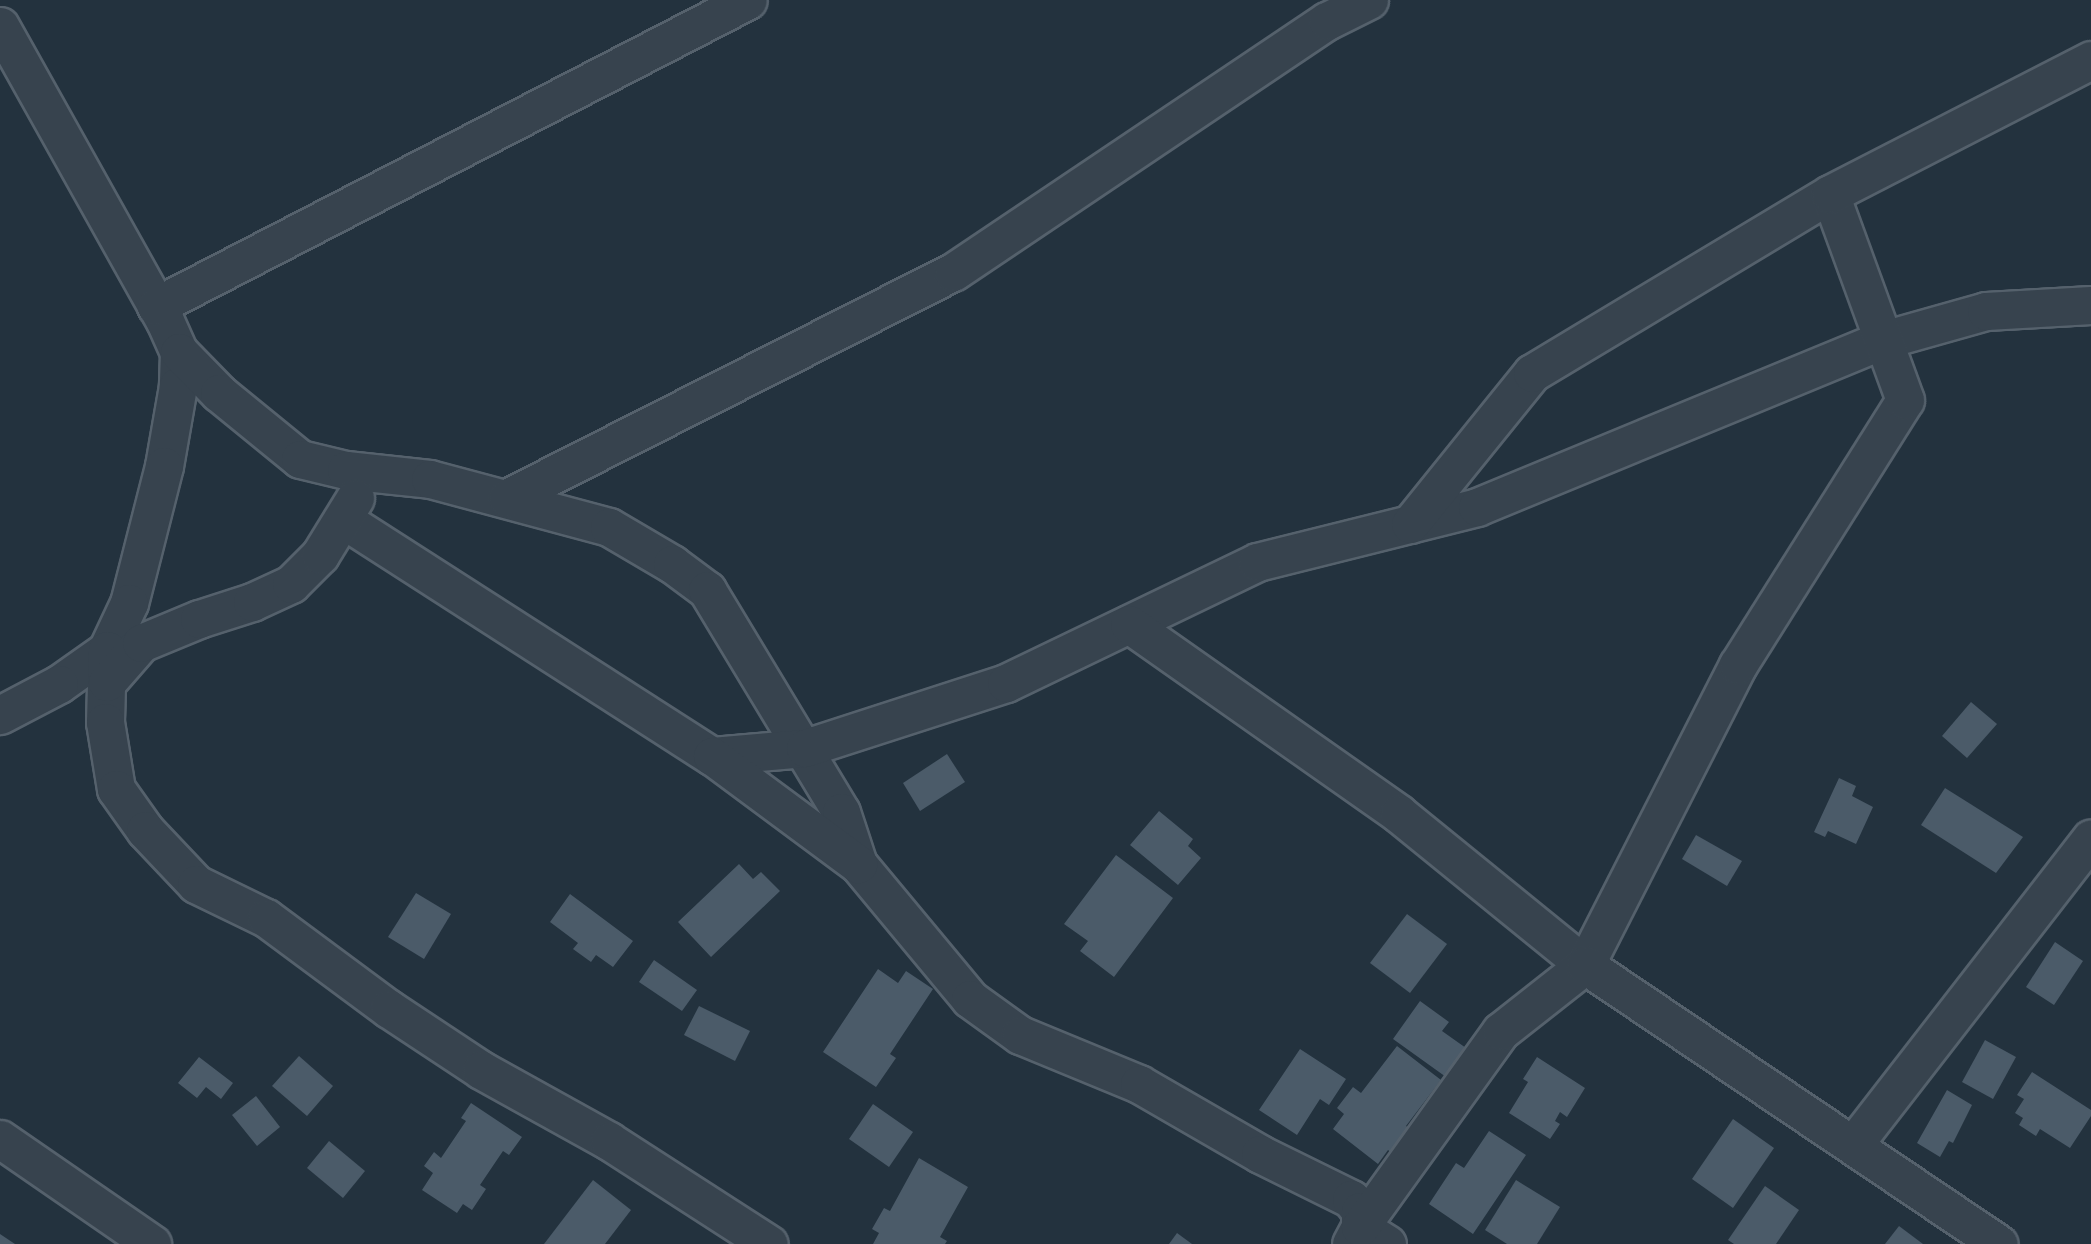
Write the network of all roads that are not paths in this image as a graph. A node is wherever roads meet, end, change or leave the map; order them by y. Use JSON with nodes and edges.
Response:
{"nodes":[{"id":1,"x":748,"y":0,"type":"edge"},
{"id":2,"x":1369,"y":0,"type":"edge"},
{"id":3,"x":0,"y":26,"type":"edge"},
{"id":4,"x":2091,"y":60,"type":"edge"},
{"id":5,"x":1830,"y":194,"type":"junction"},
{"id":6,"x":2091,"y":305,"type":"edge"},
{"id":7,"x":156,"y":306,"type":"junction"},
{"id":8,"x":1883,"y":340,"type":"junction"},
{"id":9,"x":179,"y":352,"type":"junction"},
{"id":10,"x":369,"y":473,"type":"junction"},
{"id":11,"x":508,"y":498,"type":"junction"},
{"id":12,"x":344,"y":520,"type":"junction"},
{"id":13,"x":1410,"y":524,"type":"junction"},
{"id":14,"x":1129,"y":624,"type":"junction"},
{"id":15,"x":107,"y":666,"type":"junction"},
{"id":16,"x":0,"y":715,"type":"edge"},
{"id":17,"x":805,"y":748,"type":"junction"},
{"id":18,"x":712,"y":756,"type":"junction"},
{"id":19,"x":2091,"y":838,"type":"edge"},
{"id":20,"x":858,"y":864,"type":"junction"},
{"id":21,"x":1585,"y":965,"type":"junction"},
{"id":22,"x":0,"y":1139,"type":"edge"},
{"id":23,"x":1853,"y":1145,"type":"junction"},
{"id":24,"x":1366,"y":1238,"type":"edge"},
{"id":25,"x":152,"y":1244,"type":"edge"},
{"id":26,"x":769,"y":1244,"type":"edge"},
{"id":27,"x":2000,"y":1244,"type":"edge"}],
"edges":[{"from":1,"to":7,"type":"street"},
{"from":2,"to":11,"type":"street"},
{"from":3,"to":7,"type":"street"},
{"from":4,"to":5,"type":"street"},
{"from":5,"to":8,"type":"street"},
{"from":5,"to":13,"type":"street"},
{"from":6,"to":8,"type":"street"},
{"from":7,"to":9,"type":"street"},
{"from":8,"to":13,"type":"street"},
{"from":8,"to":21,"type":"street"},
{"from":9,"to":10,"type":"street"},
{"from":9,"to":15,"type":"street"},
{"from":10,"to":11,"type":"street"},
{"from":10,"to":12,"type":"street"},
{"from":11,"to":17,"type":"street"},
{"from":12,"to":15,"type":"street"},
{"from":12,"to":18,"type":"street"},
{"from":13,"to":14,"type":"street"},
{"from":14,"to":17,"type":"street"},
{"from":14,"to":21,"type":"street"},
{"from":15,"to":16,"type":"street"},
{"from":15,"to":26,"type":"street"},
{"from":17,"to":18,"type":"street"},
{"from":17,"to":20,"type":"street"},
{"from":18,"to":20,"type":"street"},
{"from":19,"to":23,"type":"street"},
{"from":20,"to":24,"type":"street"},
{"from":21,"to":23,"type":"street"},
{"from":21,"to":24,"type":"street"},
{"from":22,"to":25,"type":"street"},
{"from":23,"to":27,"type":"street"}]}
